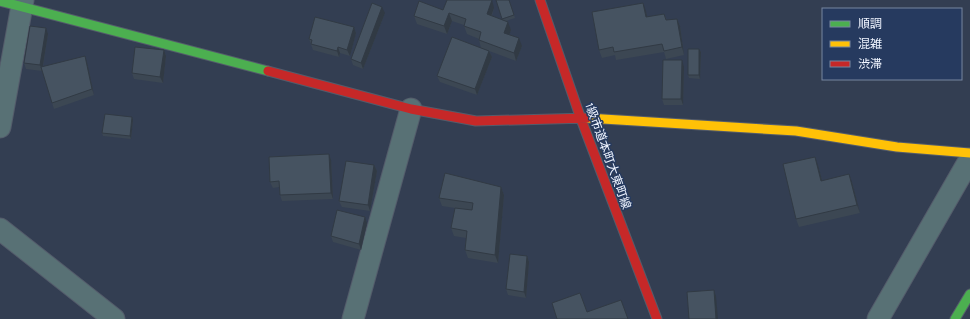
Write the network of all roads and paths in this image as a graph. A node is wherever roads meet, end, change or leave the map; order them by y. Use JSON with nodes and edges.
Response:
{"nodes":[{"id":1,"x":540,"y":0,"type":"edge"},
{"id":2,"x":0,"y":1,"type":"edge"},
{"id":3,"x":22,"y":3,"type":"edge"},
{"id":4,"x":5,"y":70,"type":"edge"},
{"id":5,"x":411,"y":109,"type":"junction"},
{"id":6,"x":581,"y":119,"type":"junction"},
{"id":7,"x":0,"y":127,"type":"edge"},
{"id":8,"x":970,"y":153,"type":"edge"},
{"id":9,"x":970,"y":159,"type":"edge"},
{"id":10,"x":0,"y":229,"type":"edge"},
{"id":11,"x":970,"y":294,"type":"edge"},
{"id":12,"x":114,"y":319,"type":"edge"},
{"id":13,"x":353,"y":319,"type":"edge"},
{"id":14,"x":657,"y":319,"type":"edge"},
{"id":15,"x":878,"y":319,"type":"edge"},
{"id":16,"x":955,"y":319,"type":"edge"}],
"edges":[{"from":1,"to":6,"type":"main road","name":"1級市道本町大東町線"},
{"from":2,"to":3,"type":"main road"},
{"from":3,"to":4,"type":"street"},
{"from":3,"to":5,"type":"main road"},
{"from":4,"to":7,"type":"street"},
{"from":5,"to":6,"type":"main road"},
{"from":5,"to":13,"type":"street"},
{"from":6,"to":8,"type":"main road"},
{"from":6,"to":14,"type":"main road","name":"1級市道本町大東町線"},
{"from":9,"to":15,"type":"street"},
{"from":10,"to":12,"type":"street"},
{"from":11,"to":16,"type":"main road"}]}
